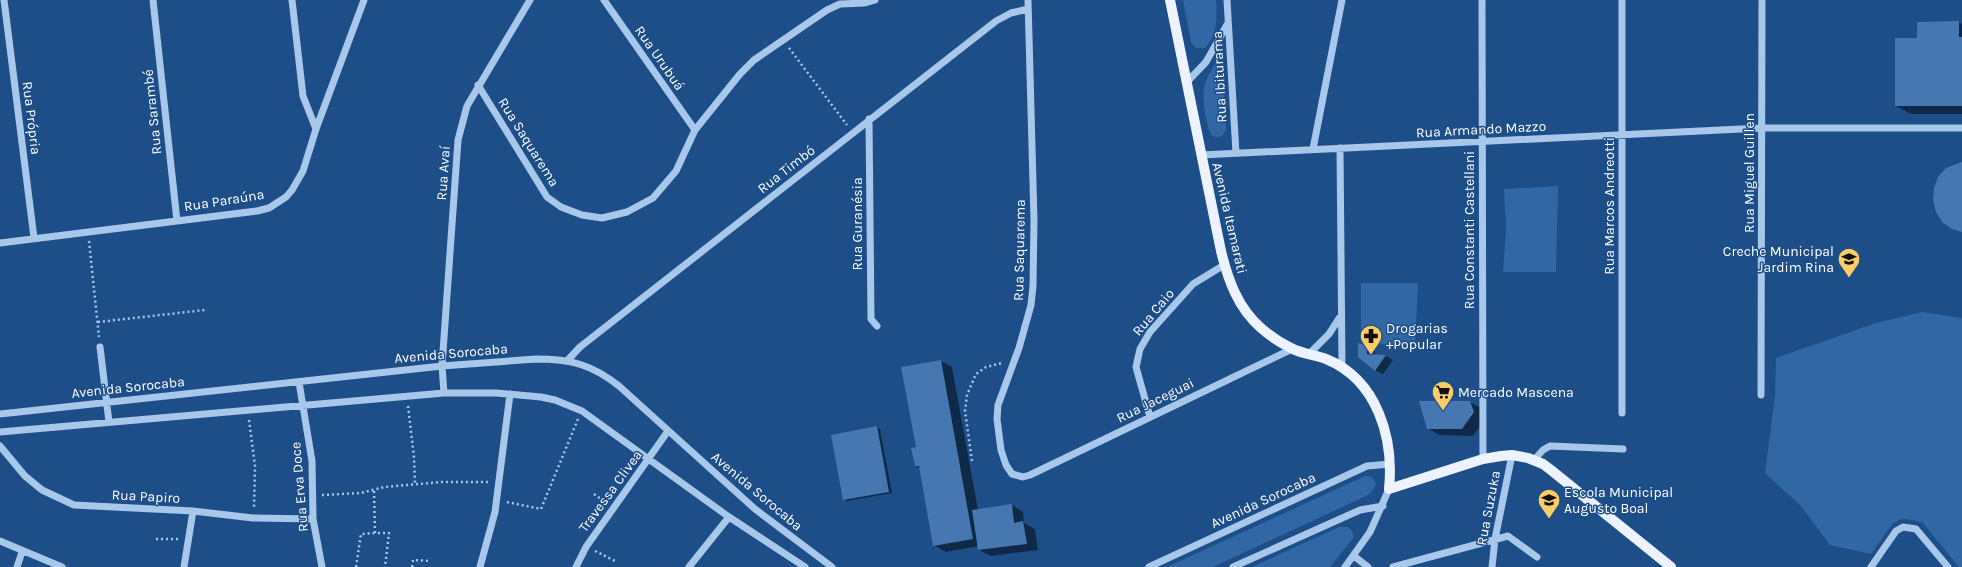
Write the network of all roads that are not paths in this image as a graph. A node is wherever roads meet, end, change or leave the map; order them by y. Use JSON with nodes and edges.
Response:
{"nodes":[{"id":1,"x":4,"y":0,"type":"edge"},
{"id":2,"x":153,"y":0,"type":"edge"},
{"id":3,"x":292,"y":0,"type":"edge"},
{"id":4,"x":364,"y":0,"type":"edge"},
{"id":5,"x":530,"y":0,"type":"edge"},
{"id":6,"x":604,"y":0,"type":"edge"},
{"id":7,"x":876,"y":0,"type":"edge"},
{"id":8,"x":1028,"y":0,"type":"edge"},
{"id":9,"x":1170,"y":0,"type":"edge"},
{"id":10,"x":1227,"y":0,"type":"edge"},
{"id":11,"x":1342,"y":0,"type":"edge"},
{"id":12,"x":1482,"y":0,"type":"edge"},
{"id":13,"x":1622,"y":0,"type":"edge"},
{"id":14,"x":1762,"y":0,"type":"edge"},
{"id":15,"x":839,"y":2,"type":"edge"},
{"id":16,"x":1028,"y":9,"type":"junction"},
{"id":17,"x":1228,"y":23,"type":"junction"},
{"id":18,"x":1186,"y":83,"type":"junction"},
{"id":19,"x":478,"y":85,"type":"junction"},
{"id":20,"x":869,"y":120,"type":"junction"},
{"id":21,"x":1762,"y":128,"type":"junction"},
{"id":22,"x":1962,"y":128,"type":"edge"},
{"id":23,"x":316,"y":129,"type":"junction"},
{"id":24,"x":695,"y":130,"type":"junction"},
{"id":25,"x":1622,"y":135,"type":"junction"},
{"id":26,"x":1482,"y":141,"type":"junction"},
{"id":27,"x":1340,"y":148,"type":"junction"},
{"id":28,"x":1313,"y":149,"type":"junction"},
{"id":29,"x":1236,"y":153,"type":"junction"},
{"id":30,"x":1201,"y":155,"type":"junction"},
{"id":31,"x":177,"y":221,"type":"junction"},
{"id":32,"x":34,"y":238,"type":"junction"},
{"id":33,"x":0,"y":243,"type":"edge"},
{"id":34,"x":1224,"y":264,"type":"junction"},
{"id":35,"x":1341,"y":315,"type":"junction"},
{"id":36,"x":877,"y":326,"type":"dead end"},
{"id":37,"x":100,"y":347,"type":"road end"},
{"id":38,"x":1292,"y":349,"type":"junction"},
{"id":39,"x":1309,"y":354,"type":"junction"},
{"id":40,"x":567,"y":361,"type":"junction"},
{"id":41,"x":442,"y":366,"type":"junction"},
{"id":42,"x":1342,"y":367,"type":"junction"},
{"id":43,"x":299,"y":382,"type":"junction"},
{"id":44,"x":444,"y":394,"type":"junction"},
{"id":45,"x":510,"y":394,"type":"junction"},
{"id":46,"x":1761,"y":395,"type":"dead end"},
{"id":47,"x":107,"y":402,"type":"junction"},
{"id":48,"x":302,"y":405,"type":"junction"},
{"id":49,"x":1622,"y":413,"type":"dead end"},
{"id":50,"x":0,"y":414,"type":"edge"},
{"id":51,"x":1150,"y":417,"type":"junction"},
{"id":52,"x":109,"y":422,"type":"junction"},
{"id":53,"x":668,"y":431,"type":"junction"},
{"id":54,"x":0,"y":432,"type":"edge"},
{"id":55,"x":0,"y":446,"type":"edge"},
{"id":56,"x":1623,"y":449,"type":"dead end"},
{"id":57,"x":1512,"y":455,"type":"junction"},
{"id":58,"x":649,"y":459,"type":"junction"},
{"id":59,"x":1483,"y":459,"type":"junction"},
{"id":60,"x":1534,"y":460,"type":"junction"},
{"id":61,"x":1390,"y":464,"type":"junction"},
{"id":62,"x":1030,"y":475,"type":"joint"},
{"id":63,"x":1388,"y":489,"type":"junction"},
{"id":64,"x":1383,"y":506,"type":"junction"},
{"id":65,"x":193,"y":512,"type":"junction"},
{"id":66,"x":729,"y":517,"type":"junction"},
{"id":67,"x":313,"y":519,"type":"junction"},
{"id":68,"x":1495,"y":540,"type":"junction"},
{"id":69,"x":0,"y":541,"type":"edge"},
{"id":70,"x":22,"y":552,"type":"junction"},
{"id":71,"x":1354,"y":556,"type":"junction"},
{"id":72,"x":1537,"y":557,"type":"dead end"},
{"id":73,"x":16,"y":567,"type":"edge"},
{"id":74,"x":62,"y":567,"type":"edge"},
{"id":75,"x":184,"y":567,"type":"edge"},
{"id":76,"x":322,"y":567,"type":"edge"},
{"id":77,"x":480,"y":567,"type":"edge"},
{"id":78,"x":576,"y":567,"type":"edge"},
{"id":79,"x":689,"y":567,"type":"edge"},
{"id":80,"x":805,"y":567,"type":"edge"},
{"id":81,"x":832,"y":567,"type":"edge"},
{"id":82,"x":1149,"y":567,"type":"edge"},
{"id":83,"x":1233,"y":567,"type":"edge"},
{"id":84,"x":1345,"y":567,"type":"edge"},
{"id":85,"x":1368,"y":567,"type":"edge"},
{"id":86,"x":1393,"y":567,"type":"edge"},
{"id":87,"x":1492,"y":567,"type":"edge"},
{"id":88,"x":1670,"y":567,"type":"edge"},
{"id":89,"x":1871,"y":567,"type":"edge"},
{"id":90,"x":1948,"y":567,"type":"edge"}],
"edges":[{"from":1,"to":32,"type":"street","name":"Rua Própria"},
{"from":2,"to":31,"type":"street","name":"Rua Sarambé"},
{"from":3,"to":23,"type":"street"},
{"from":4,"to":23,"type":"street","name":"Rua Paraúna"},
{"from":5,"to":19,"type":"street","name":"Rua Avaí"},
{"from":6,"to":24,"type":"street","name":"Rua Urubuá"},
{"from":7,"to":15,"type":"street","name":"Rua Saquarema"},
{"from":8,"to":16,"type":"street","name":"Rua Saquarema"},
{"from":9,"to":18,"type":"main road","name":"Avenida Itamarati"},
{"from":10,"to":17,"type":"street","name":"Rua Ibiturama"},
{"from":11,"to":28,"type":"street"},
{"from":12,"to":26,"type":"street","name":"Rua Constanti Castellani"},
{"from":13,"to":25,"type":"street","name":"Rua Marcos Andreotti"},
{"from":14,"to":21,"type":"street","name":"Rua Miguel Guillen"},
{"from":15,"to":24,"type":"street","name":"Rua Saquarema"},
{"from":16,"to":20,"type":"street","name":"Rua Timbó"},
{"from":16,"to":62,"type":"street","name":"Rua Saquarema"},
{"from":17,"to":18,"type":"street"},
{"from":17,"to":29,"type":"street","name":"Rua Ibiturama"},
{"from":18,"to":30,"type":"main road","name":"Avenida Itamarati"},
{"from":19,"to":24,"type":"street","name":"Rua Saquarema"},
{"from":19,"to":41,"type":"street","name":"Rua Avaí"},
{"from":20,"to":36,"type":"street","name":"Rua Guranésia"},
{"from":20,"to":40,"type":"street","name":"Rua Timbó"},
{"from":21,"to":22,"type":"street","name":"Rua Armando Mazzo"},
{"from":21,"to":25,"type":"street","name":"Rua Armando Mazzo"},
{"from":21,"to":46,"type":"street","name":"Rua Miguel Guillen"},
{"from":23,"to":31,"type":"street","name":"Rua Paraúna"},
{"from":25,"to":26,"type":"street","name":"Rua Armando Mazzo"},
{"from":25,"to":49,"type":"street","name":"Rua Marcos Andreotti"},
{"from":26,"to":27,"type":"street","name":"Rua Armando Mazzo"},
{"from":26,"to":59,"type":"street","name":"Rua Constanti Castellani"},
{"from":27,"to":28,"type":"street","name":"Rua Armando Mazzo"},
{"from":27,"to":35,"type":"street"},
{"from":28,"to":29,"type":"street","name":"Rua Armando Mazzo"},
{"from":29,"to":30,"type":"street","name":"Rua Armando Mazzo"},
{"from":30,"to":34,"type":"main road","name":"Avenida Itamarati"},
{"from":31,"to":32,"type":"street","name":"Rua Paraúna"},
{"from":32,"to":33,"type":"street","name":"Rua Paraúna"},
{"from":34,"to":38,"type":"main road","name":"Avenida Itamarati"},
{"from":34,"to":51,"type":"street","name":"Rua Caio"},
{"from":35,"to":39,"type":"street"},
{"from":35,"to":42,"type":"street"},
{"from":37,"to":47,"type":"street"},
{"from":38,"to":39,"type":"main road","name":"Avenida Itamarati"},
{"from":38,"to":51,"type":"street","name":"Rua Jaceguai"},
{"from":39,"to":42,"type":"main road","name":"Avenida Itamarati"},
{"from":40,"to":41,"type":"street","name":"Avenida Sorocaba"},
{"from":40,"to":53,"type":"street","name":"Avenida Sorocaba"},
{"from":41,"to":43,"type":"street","name":"Avenida Sorocaba"},
{"from":41,"to":44,"type":"street","name":"Rua Avaí"},
{"from":42,"to":61,"type":"main road","name":"Avenida Itamarati"},
{"from":43,"to":47,"type":"street","name":"Avenida Sorocaba"},
{"from":43,"to":48,"type":"street","name":"Rua Erva Doce"},
{"from":44,"to":45,"type":"street"},
{"from":44,"to":48,"type":"street"},
{"from":45,"to":58,"type":"street"},
{"from":45,"to":77,"type":"street"},
{"from":47,"to":50,"type":"street","name":"Avenida Sorocaba"},
{"from":47,"to":52,"type":"street"},
{"from":48,"to":52,"type":"street"},
{"from":48,"to":67,"type":"street","name":"Rua Erva Doce"},
{"from":51,"to":62,"type":"street","name":"Rua Jaceguai"},
{"from":52,"to":54,"type":"street"},
{"from":53,"to":58,"type":"street","name":"Travessa Clivea"},
{"from":53,"to":81,"type":"street","name":"Avenida Sorocaba"},
{"from":55,"to":65,"type":"street","name":"Rua Papiro"},
{"from":56,"to":60,"type":"street"},
{"from":57,"to":59,"type":"main road"},
{"from":57,"to":60,"type":"main road"},
{"from":57,"to":68,"type":"street","name":"Rua Suzuka"},
{"from":58,"to":66,"type":"street"},
{"from":58,"to":78,"type":"street","name":"Travessa Clivea"},
{"from":59,"to":63,"type":"main road"},
{"from":60,"to":88,"type":"main road"},
{"from":61,"to":63,"type":"main road","name":"Avenida Itamarati"},
{"from":61,"to":82,"type":"street","name":"Avenida Sorocaba"},
{"from":63,"to":64,"type":"street"},
{"from":64,"to":71,"type":"street"},
{"from":64,"to":83,"type":"street"},
{"from":65,"to":67,"type":"street","name":"Rua Papiro"},
{"from":65,"to":75,"type":"street"},
{"from":66,"to":79,"type":"street"},
{"from":66,"to":80,"type":"street"},
{"from":67,"to":76,"type":"street","name":"Rua Erva Doce"},
{"from":68,"to":72,"type":"street"},
{"from":68,"to":86,"type":"street"},
{"from":68,"to":87,"type":"street","name":"Rua Suzuka"},
{"from":69,"to":70,"type":"street"},
{"from":70,"to":73,"type":"street"},
{"from":70,"to":74,"type":"street"},
{"from":71,"to":84,"type":"street"},
{"from":71,"to":85,"type":"street"},
{"from":89,"to":90,"type":"street"}]}
